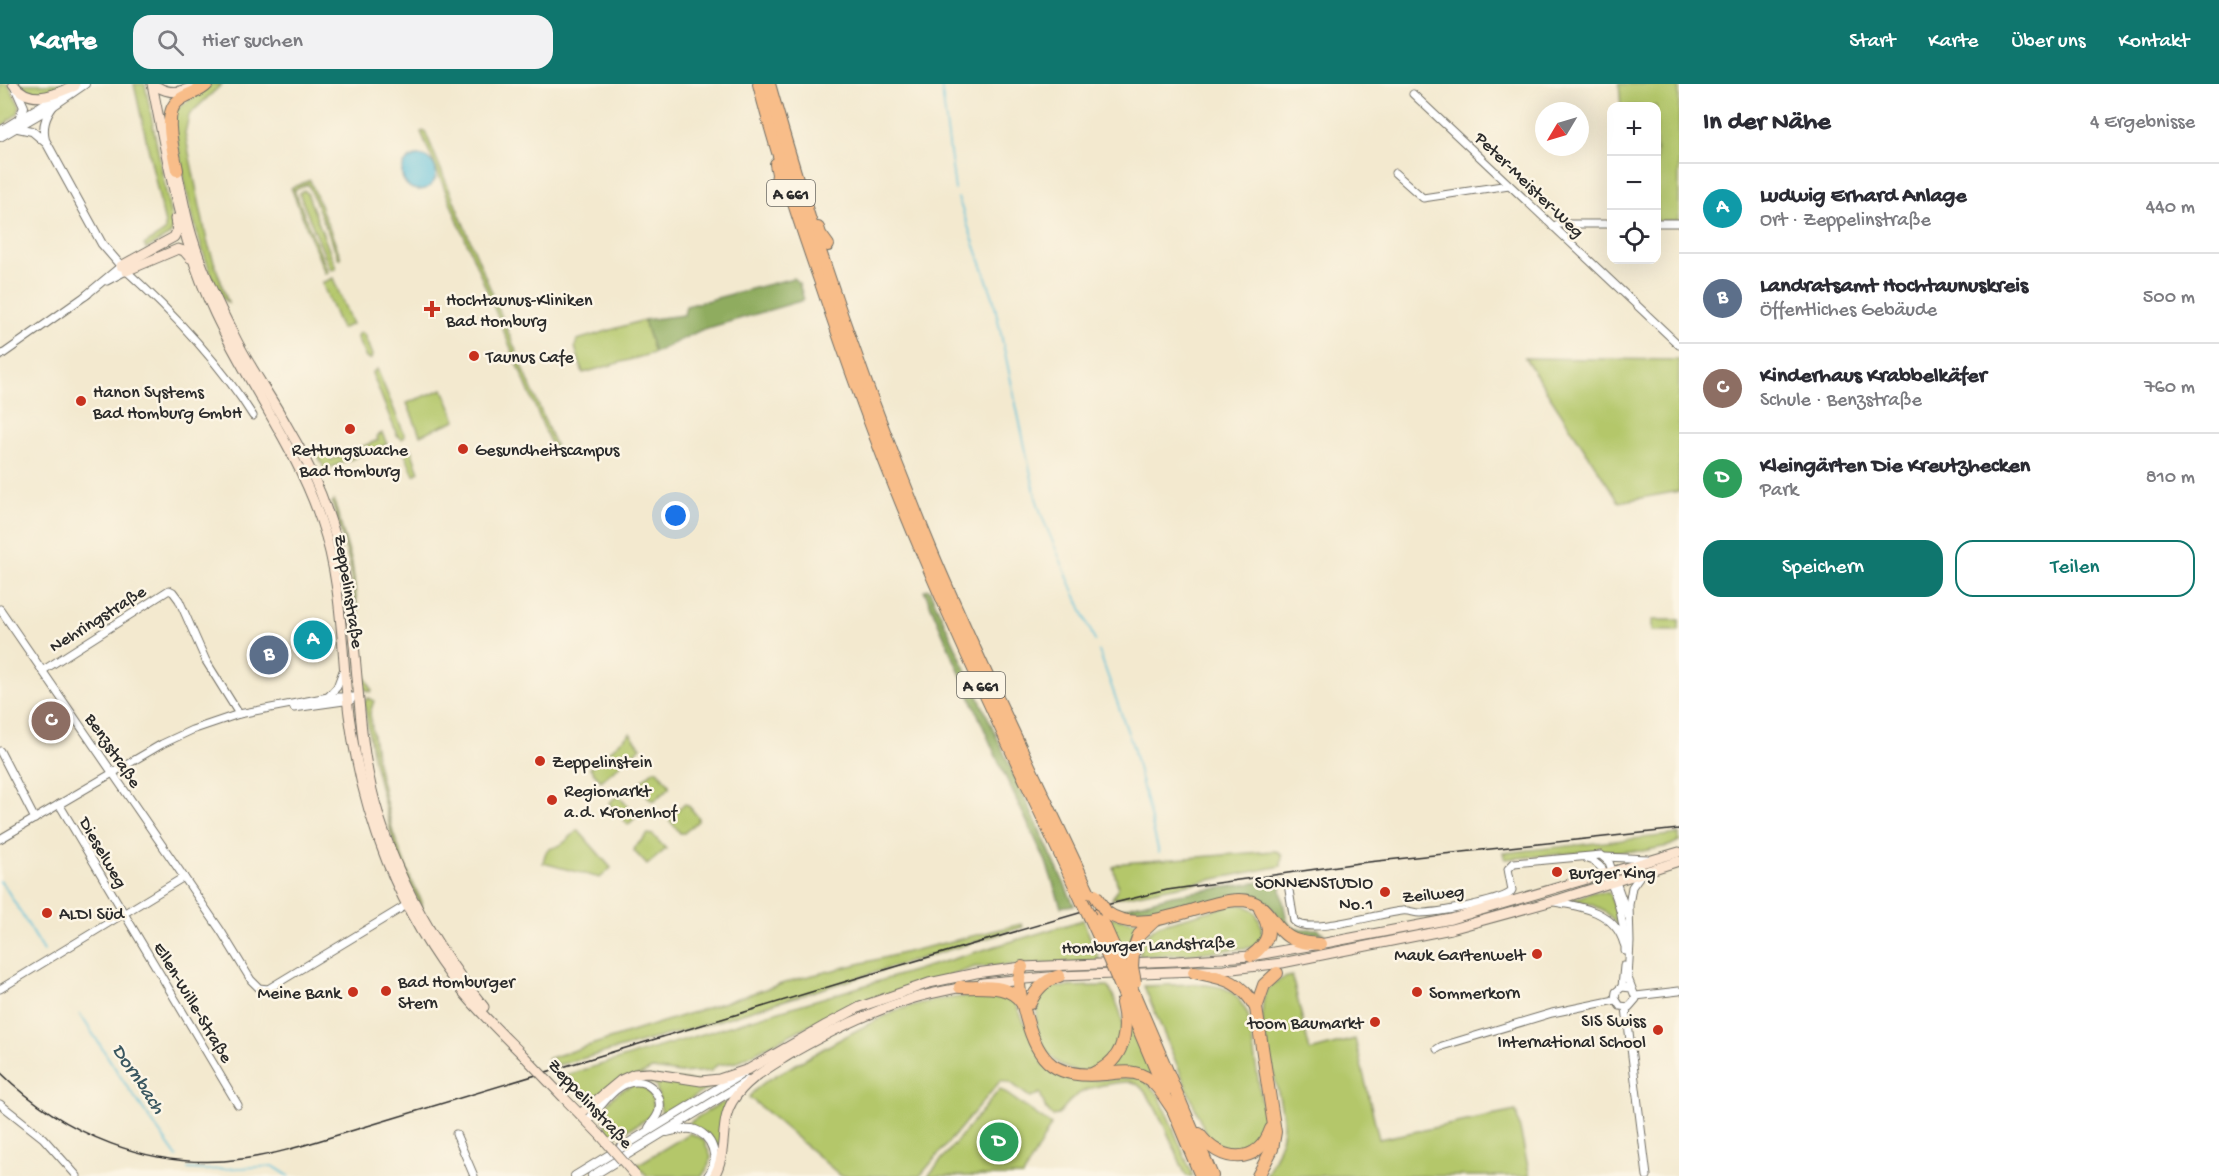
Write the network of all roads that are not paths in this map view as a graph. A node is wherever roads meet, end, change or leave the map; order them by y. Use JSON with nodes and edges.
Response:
{"nodes":[{"id":1,"x":197,"y":84,"type":"edge"},
{"id":2,"x":207,"y":84,"type":"edge"},
{"id":3,"x":759,"y":84,"type":"edge"},
{"id":4,"x":769,"y":84,"type":"edge"},
{"id":5,"x":14,"y":85,"type":"edge"},
{"id":6,"x":79,"y":85,"type":"edge"},
{"id":7,"x":156,"y":85,"type":"edge"},
{"id":8,"x":1413,"y":94,"type":"dead end"},
{"id":9,"x":53,"y":106,"type":"junction"},
{"id":10,"x":765,"y":110,"type":"junction"},
{"id":11,"x":18,"y":124,"type":"junction"},
{"id":12,"x":0,"y":131,"type":"edge"},
{"id":13,"x":0,"y":137,"type":"edge"},
{"id":14,"x":48,"y":147,"type":"junction"},
{"id":15,"x":167,"y":158,"type":"junction"},
{"id":16,"x":177,"y":170,"type":"junction"},
{"id":17,"x":1395,"y":173,"type":"dead end"},
{"id":18,"x":1509,"y":185,"type":"junction"},
{"id":19,"x":800,"y":189,"type":"junction"},
{"id":20,"x":776,"y":190,"type":"dead end"},
{"id":21,"x":1679,"y":223,"type":"edge"},
{"id":22,"x":1607,"y":224,"type":"edge"},
{"id":23,"x":1661,"y":224,"type":"edge"},
{"id":24,"x":1553,"y":227,"type":"junction"},
{"id":25,"x":828,"y":245,"type":"dead end"},
{"id":26,"x":109,"y":255,"type":"junction"},
{"id":27,"x":141,"y":256,"type":"junction"},
{"id":28,"x":803,"y":256,"type":"dead end"},
{"id":29,"x":193,"y":263,"type":"junction"},
{"id":30,"x":124,"y":269,"type":"junction"},
{"id":31,"x":818,"y":277,"type":"junction"},
{"id":32,"x":850,"y":312,"type":"dead end"},
{"id":33,"x":1679,"y":345,"type":"edge"},
{"id":34,"x":0,"y":356,"type":"edge"},
{"id":35,"x":865,"y":381,"type":"junction"},
{"id":36,"x":253,"y":416,"type":"dead end"},
{"id":37,"x":0,"y":609,"type":"edge"},
{"id":38,"x":345,"y":664,"type":"junction"},
{"id":39,"x":42,"y":671,"type":"junction"},
{"id":40,"x":328,"y":697,"type":"junction"},
{"id":41,"x":359,"y":697,"type":"junction"},
{"id":42,"x":348,"y":698,"type":"junction"},
{"id":43,"x":324,"y":705,"type":"junction"},
{"id":44,"x":267,"y":709,"type":"junction"},
{"id":45,"x":239,"y":714,"type":"junction"},
{"id":46,"x":349,"y":714,"type":"junction"},
{"id":47,"x":0,"y":751,"type":"edge"},
{"id":48,"x":111,"y":773,"type":"junction"},
{"id":49,"x":59,"y":804,"type":"junction"},
{"id":50,"x":35,"y":819,"type":"junction"},
{"id":51,"x":0,"y":839,"type":"edge"},
{"id":52,"x":1679,"y":852,"type":"edge"},
{"id":53,"x":1605,"y":857,"type":"junction"},
{"id":54,"x":1585,"y":858,"type":"junction"},
{"id":55,"x":1651,"y":859,"type":"junction"},
{"id":56,"x":1679,"y":861,"type":"edge"},
{"id":57,"x":1643,"y":871,"type":"junction"},
{"id":58,"x":1611,"y":876,"type":"junction"},
{"id":59,"x":184,"y":877,"type":"junction"},
{"id":60,"x":1288,"y":884,"type":"dead end"},
{"id":61,"x":1089,"y":898,"type":"junction"},
{"id":62,"x":1551,"y":901,"type":"junction"},
{"id":63,"x":409,"y":903,"type":"junction"},
{"id":64,"x":1255,"y":904,"type":"junction"},
{"id":65,"x":1098,"y":914,"type":"junction"},
{"id":66,"x":124,"y":915,"type":"junction"},
{"id":67,"x":1628,"y":916,"type":"junction"},
{"id":68,"x":1157,"y":919,"type":"junction"},
{"id":69,"x":1320,"y":944,"type":"junction"},
{"id":70,"x":1625,"y":949,"type":"junction"},
{"id":71,"x":1111,"y":952,"type":"junction"},
{"id":72,"x":1251,"y":956,"type":"junction"},
{"id":73,"x":1311,"y":958,"type":"junction"},
{"id":74,"x":1194,"y":972,"type":"junction"},
{"id":75,"x":1277,"y":973,"type":"joint"},
{"id":76,"x":1022,"y":974,"type":"junction"},
{"id":77,"x":1059,"y":976,"type":"junction"},
{"id":78,"x":960,"y":987,"type":"junction"},
{"id":79,"x":1127,"y":987,"type":"junction"},
{"id":80,"x":1622,"y":987,"type":"junction"},
{"id":81,"x":1631,"y":988,"type":"junction"},
{"id":82,"x":0,"y":989,"type":"edge"},
{"id":83,"x":1679,"y":991,"type":"edge"},
{"id":84,"x":1636,"y":996,"type":"junction"},
{"id":85,"x":1615,"y":1000,"type":"junction"},
{"id":86,"x":1027,"y":1004,"type":"junction"},
{"id":87,"x":1256,"y":1008,"type":"junction"},
{"id":88,"x":1626,"y":1008,"type":"junction"},
{"id":89,"x":1437,"y":1049,"type":"dead end"},
{"id":90,"x":752,"y":1073,"type":"junction"},
{"id":91,"x":1089,"y":1075,"type":"junction"},
{"id":92,"x":0,"y":1104,"type":"edge"},
{"id":93,"x":238,"y":1105,"type":"dead end"},
{"id":94,"x":1180,"y":1114,"type":"junction"},
{"id":95,"x":584,"y":1118,"type":"junction"},
{"id":96,"x":1273,"y":1119,"type":"junction"},
{"id":97,"x":645,"y":1133,"type":"junction"},
{"id":98,"x":661,"y":1133,"type":"junction"},
{"id":99,"x":456,"y":1134,"type":"dead end"},
{"id":100,"x":635,"y":1175,"type":"edge"},
{"id":101,"x":77,"y":1176,"type":"edge"},
{"id":102,"x":474,"y":1176,"type":"edge"},
{"id":103,"x":575,"y":1176,"type":"edge"},
{"id":104,"x":592,"y":1176,"type":"edge"},
{"id":105,"x":708,"y":1176,"type":"edge"},
{"id":106,"x":714,"y":1176,"type":"edge"},
{"id":107,"x":1201,"y":1176,"type":"edge"},
{"id":108,"x":1212,"y":1176,"type":"edge"},
{"id":109,"x":1258,"y":1176,"type":"edge"},
{"id":110,"x":1647,"y":1176,"type":"edge"}],
"edges":[{"from":1,"to":7,"type":"main road"},
{"from":2,"to":16,"type":"highway"},
{"from":3,"to":10,"type":"highway","number":"A 661"},
{"from":4,"to":19,"type":"highway","number":"A 661"},
{"from":5,"to":6,"type":"main road"},
{"from":5,"to":11,"type":"street"},
{"from":6,"to":9,"type":"street"},
{"from":6,"to":11,"type":"street"},
{"from":7,"to":15,"type":"main road","name":"Zeppelinstraße"},
{"from":7,"to":16,"type":"main road","name":"Zeppelinstraße"},
{"from":8,"to":18,"type":"street","name":"Peter-Meister-Weg"},
{"from":9,"to":11,"type":"street"},
{"from":9,"to":14,"type":"street"},
{"from":10,"to":20,"type":"highway"},
{"from":10,"to":31,"type":"highway","number":"A 661"},
{"from":11,"to":12,"type":"street"},
{"from":11,"to":13,"type":"street"},
{"from":11,"to":14,"type":"street"},
{"from":14,"to":26,"type":"street"},
{"from":15,"to":27,"type":"main road"},
{"from":15,"to":29,"type":"main road","name":"Zeppelinstraße"},
{"from":16,"to":41,"type":"main road","name":"Zeppelinstraße"},
{"from":17,"to":18,"type":"street"},
{"from":18,"to":24,"type":"street","name":"Peter-Meister-Weg"},
{"from":19,"to":25,"type":"highway"},
{"from":19,"to":35,"type":"highway","number":"A 661"},
{"from":21,"to":23,"type":"street"},
{"from":22,"to":24,"type":"street"},
{"from":24,"to":33,"type":"street","name":"Peter-Meister-Weg"},
{"from":26,"to":27,"type":"street"},
{"from":26,"to":30,"type":"street"},
{"from":27,"to":30,"type":"main road"},
{"from":28,"to":31,"type":"highway"},
{"from":29,"to":30,"type":"main road"},
{"from":29,"to":38,"type":"main road","name":"Zeppelinstraße"},
{"from":30,"to":34,"type":"street"},
{"from":30,"to":36,"type":"street"},
{"from":31,"to":61,"type":"highway","number":"A 661"},
{"from":32,"to":35,"type":"highway"},
{"from":35,"to":61,"type":"highway","number":"A 661"},
{"from":37,"to":39,"type":"street","name":"Benzstraße"},
{"from":38,"to":40,"type":"street"},
{"from":38,"to":42,"type":"main road","name":"Zeppelinstraße"},
{"from":39,"to":45,"type":"street","name":"Nehringstraße"},
{"from":39,"to":48,"type":"street","name":"Benzstraße"},
{"from":40,"to":42,"type":"street"},
{"from":40,"to":44,"type":"street"},
{"from":41,"to":42,"type":"street"},
{"from":41,"to":63,"type":"main road","name":"Zeppelinstraße"},
{"from":42,"to":43,"type":"street"},
{"from":42,"to":46,"type":"main road","name":"Zeppelinstraße"},
{"from":43,"to":44,"type":"street"},
{"from":43,"to":46,"type":"street"},
{"from":44,"to":45,"type":"street"},
{"from":45,"to":48,"type":"street"},
{"from":46,"to":63,"type":"main road","name":"Zeppelinstraße"},
{"from":47,"to":50,"type":"street"},
{"from":48,"to":49,"type":"street"},
{"from":48,"to":59,"type":"street","name":"Benzstraße"},
{"from":49,"to":50,"type":"street"},
{"from":49,"to":66,"type":"street","name":"Dieselweg"},
{"from":50,"to":51,"type":"street"},
{"from":52,"to":55,"type":"main road","name":"Homburger Landstraße"},
{"from":53,"to":54,"type":"street","name":"Zeilweg"},
{"from":53,"to":55,"type":"street","name":"Zeilweg"},
{"from":53,"to":58,"type":"street"},
{"from":54,"to":58,"type":"street"},
{"from":54,"to":60,"type":"street","name":"Zeilweg"},
{"from":55,"to":58,"type":"main road","name":"Homburger Landstraße"},
{"from":56,"to":57,"type":"main road","name":"Homburger Landstraße"},
{"from":57,"to":58,"type":"main road","name":"Homburger Landstraße"},
{"from":57,"to":67,"type":"street"},
{"from":58,"to":62,"type":"main road","name":"Homburger Landstraße"},
{"from":58,"to":67,"type":"street"},
{"from":58,"to":69,"type":"main road","name":"Homburger Landstraße"},
{"from":58,"to":70,"type":"street"},
{"from":59,"to":63,"type":"street","name":"Benzstraße"},
{"from":59,"to":66,"type":"street"},
{"from":61,"to":65,"type":"highway","number":"A 661","bridge":true},
{"from":62,"to":70,"type":"street"},
{"from":62,"to":73,"type":"main road","name":"Homburger Landstraße"},
{"from":63,"to":95,"type":"main road","name":"Zeppelinstraße","bridge":true},
{"from":64,"to":68,"type":"highway"},
{"from":64,"to":69,"type":"highway"},
{"from":64,"to":72,"type":"highway"},
{"from":65,"to":68,"type":"highway"},
{"from":65,"to":71,"type":"highway","number":"A 661"},
{"from":66,"to":82,"type":"street"},
{"from":66,"to":93,"type":"street","name":"Ellen-Wille-Straße"},
{"from":67,"to":81,"type":"street"},
{"from":68,"to":79,"type":"highway","bridge":true},
{"from":69,"to":72,"type":"main road","name":"Homburger Landstraße"},
{"from":70,"to":80,"type":"street"},
{"from":71,"to":79,"type":"highway","number":"A 661","bridge":true},
{"from":71,"to":79,"type":"highway","number":"A 661","bridge":true},
{"from":72,"to":76,"type":"main road","name":"Homburger Landstraße"},
{"from":73,"to":74,"type":"main road","name":"Homburger Landstraße"},
{"from":73,"to":75,"type":"main road"},
{"from":74,"to":77,"type":"main road","name":"Homburger Landstraße"},
{"from":74,"to":87,"type":"highway"},
{"from":75,"to":87,"type":"highway"},
{"from":76,"to":77,"type":"main road","name":"Homburger Landstraße"},
{"from":76,"to":78,"type":"main road","name":"Homburger Landstraße"},
{"from":76,"to":86,"type":"highway"},
{"from":76,"to":90,"type":"main road","name":"Homburger Landstraße"},
{"from":77,"to":86,"type":"highway"},
{"from":78,"to":86,"type":"highway"},
{"from":78,"to":90,"type":"main road","name":"Homburger Landstraße"},
{"from":79,"to":91,"type":"highway","number":"A 661"},
{"from":79,"to":94,"type":"highway","number":"A 661"},
{"from":79,"to":94,"type":"highway","number":"A 661"},
{"from":80,"to":81,"type":"street"},
{"from":80,"to":85,"type":"street"},
{"from":81,"to":84,"type":"street"},
{"from":83,"to":84,"type":"street"},
{"from":84,"to":88,"type":"street"},
{"from":85,"to":88,"type":"street"},
{"from":85,"to":89,"type":"street"},
{"from":86,"to":91,"type":"highway"},
{"from":87,"to":96,"type":"highway"},
{"from":88,"to":110,"type":"street"},
{"from":90,"to":95,"type":"main road"},
{"from":90,"to":97,"type":"street","name":"Homburger Landstraße"},
{"from":90,"to":98,"type":"street","name":"Homburger Landstraße"},
{"from":90,"to":106,"type":"main road"},
{"from":91,"to":94,"type":"highway"},
{"from":92,"to":101,"type":"street"},
{"from":94,"to":96,"type":"highway"},
{"from":94,"to":107,"type":"highway","number":"A 661"},
{"from":94,"to":108,"type":"highway","number":"A 661"},
{"from":95,"to":97,"type":"street"},
{"from":95,"to":100,"type":"main road","name":"Zeppelinstraße","bridge":true},
{"from":96,"to":109,"type":"highway"},
{"from":97,"to":103,"type":"street","name":"Homburger Landstraße"},
{"from":98,"to":104,"type":"street","name":"Homburger Landstraße"},
{"from":98,"to":105,"type":"street"},
{"from":99,"to":102,"type":"street"}]}
